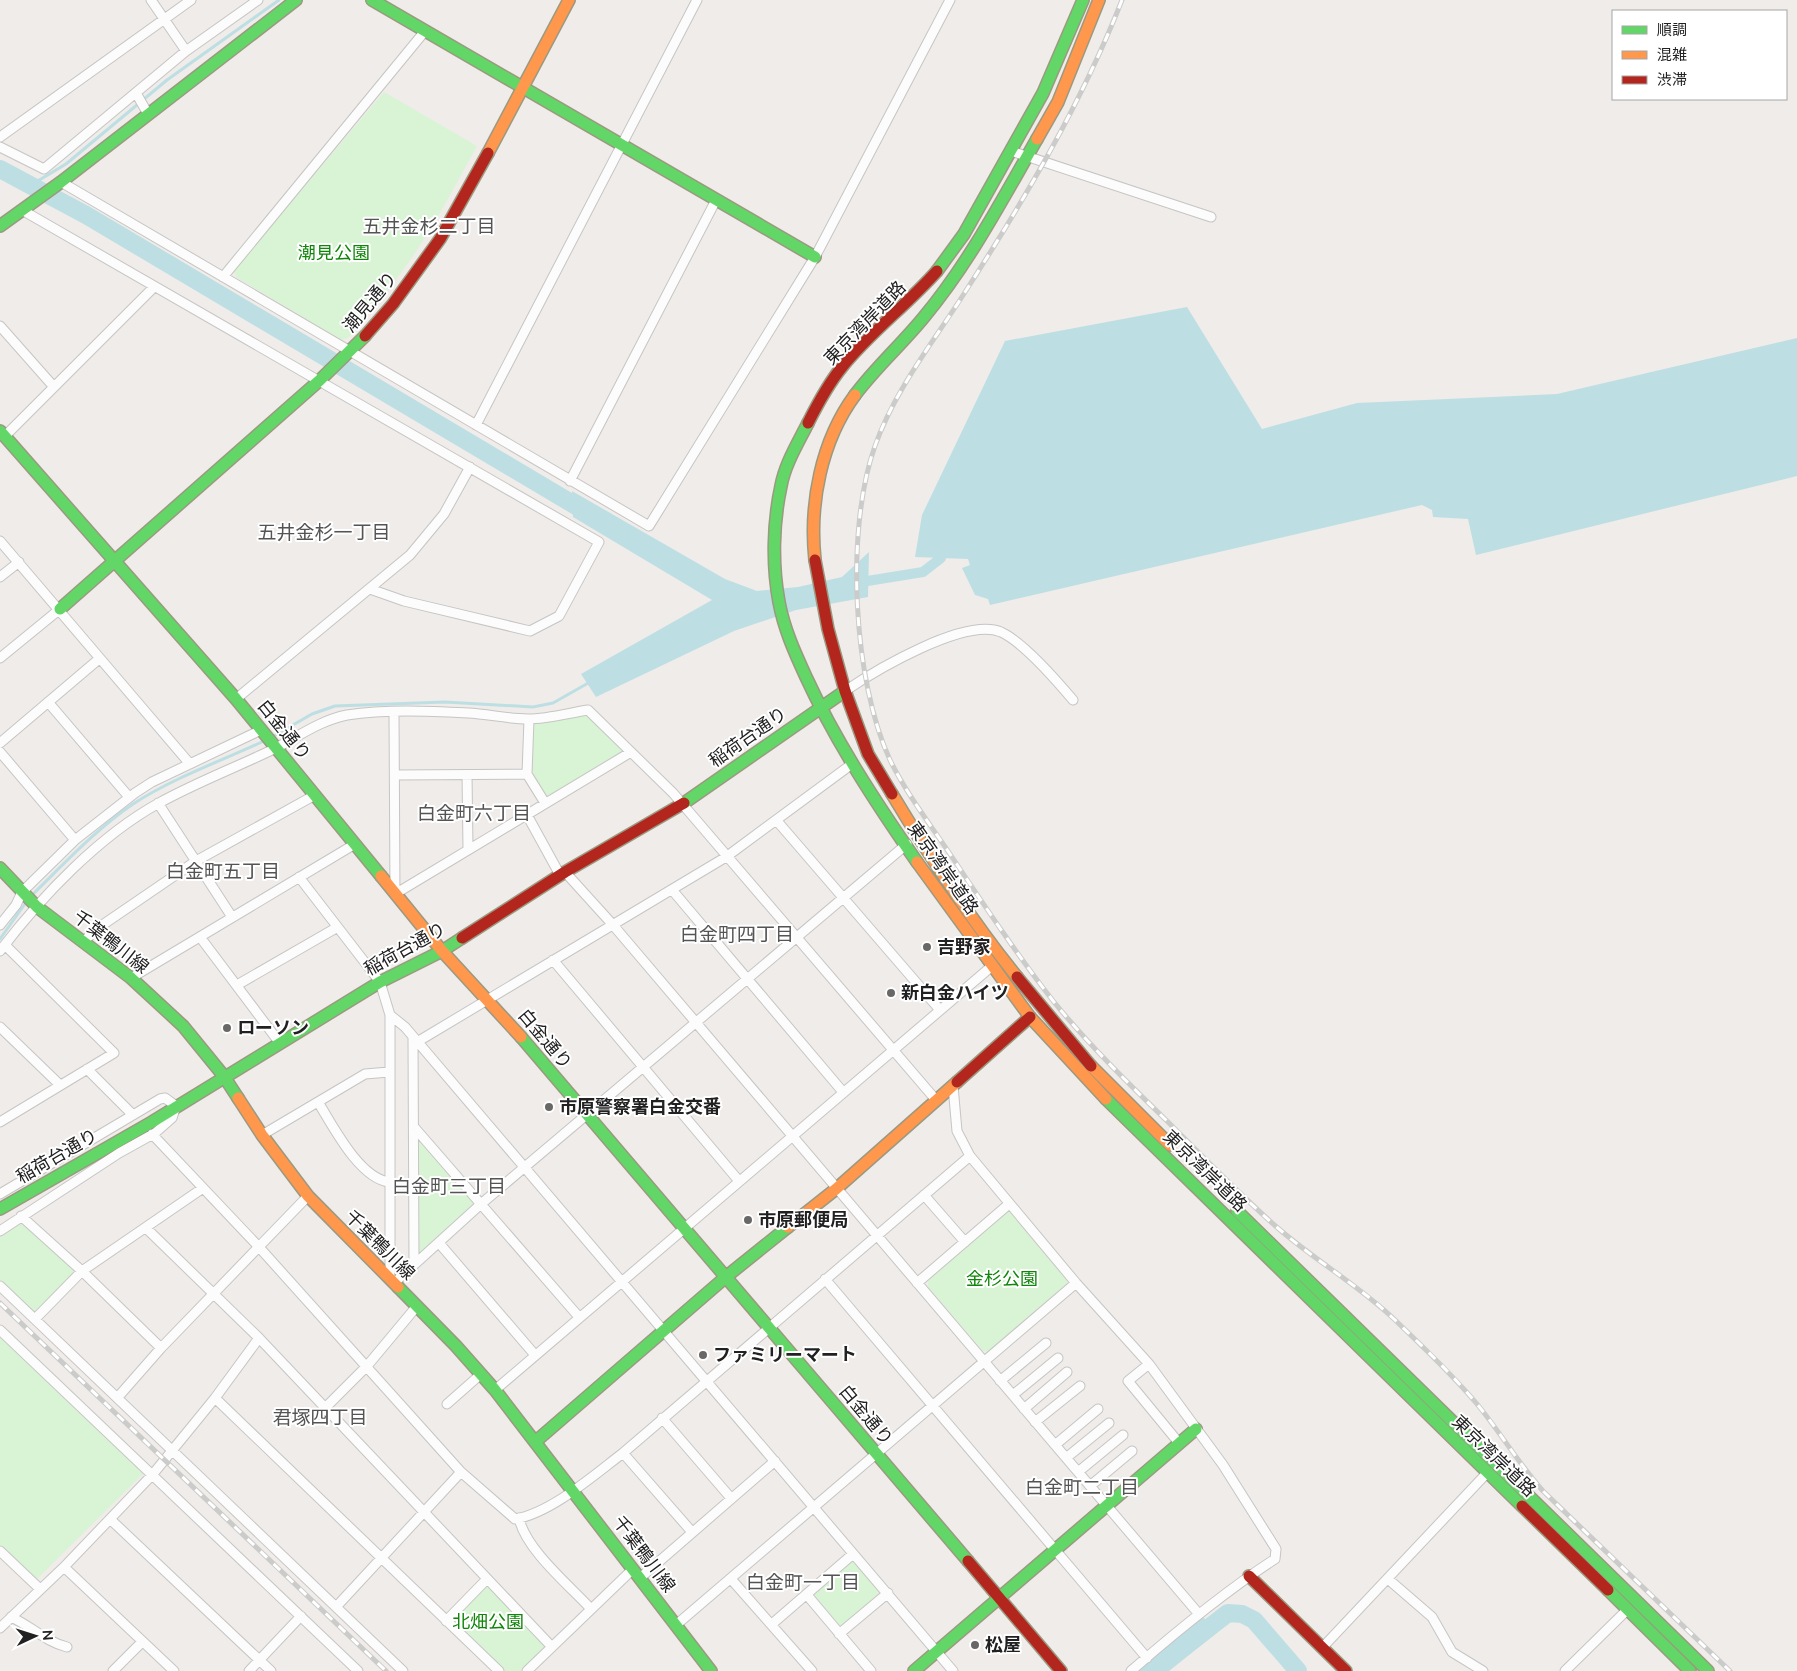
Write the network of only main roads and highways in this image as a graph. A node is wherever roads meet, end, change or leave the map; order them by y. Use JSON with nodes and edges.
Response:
{"nodes":[{"id":1,"x":296,"y":0,"type":"edge"},
{"id":2,"x":372,"y":0,"type":"edge"},
{"id":3,"x":569,"y":0,"type":"edge"},
{"id":4,"x":1082,"y":0,"type":"edge"},
{"id":5,"x":1099,"y":0,"type":"edge"},
{"id":6,"x":524,"y":88,"type":"junction"},
{"id":7,"x":0,"y":226,"type":"edge"},
{"id":8,"x":815,"y":257,"type":"road end"},
{"id":9,"x":2,"y":433,"type":"edge"},
{"id":10,"x":115,"y":561,"type":"junction"},
{"id":11,"x":60,"y":609,"type":"road end"},
{"id":12,"x":845,"y":691,"type":"junction"},
{"id":13,"x":820,"y":708,"type":"junction"},
{"id":14,"x":0,"y":868,"type":"edge"},
{"id":15,"x":442,"y":951,"type":"junction"},
{"id":16,"x":1030,"y":1017,"type":"junction"},
{"id":17,"x":223,"y":1075,"type":"junction"},
{"id":18,"x":0,"y":1209,"type":"edge"},
{"id":19,"x":727,"y":1276,"type":"junction"},
{"id":20,"x":1196,"y":1429,"type":"road end"},
{"id":21,"x":535,"y":1442,"type":"junction"},
{"id":22,"x":1249,"y":1576,"type":"road end"},
{"id":23,"x":999,"y":1598,"type":"junction"},
{"id":24,"x":711,"y":1671,"type":"edge"},
{"id":25,"x":914,"y":1671,"type":"edge"},
{"id":26,"x":1061,"y":1671,"type":"edge"},
{"id":27,"x":1346,"y":1671,"type":"edge"},
{"id":28,"x":1690,"y":1671,"type":"edge"},
{"id":29,"x":1708,"y":1671,"type":"edge"}],
"edges":[{"from":1,"to":7,"type":"main road"},
{"from":2,"to":6,"type":"main road"},
{"from":3,"to":6,"type":"main road","name":"潮見通り"},
{"from":4,"to":13,"type":"main road","name":"東京湾岸道路"},
{"from":5,"to":12,"type":"main road","name":"東京湾岸道路"},
{"from":6,"to":8,"type":"main road"},
{"from":6,"to":10,"type":"main road","name":"潮見通り"},
{"from":9,"to":10,"type":"main road","name":"白金通り"},
{"from":10,"to":11,"type":"main road","name":"潮見通り"},
{"from":10,"to":15,"type":"main road","name":"白金通り"},
{"from":12,"to":13,"type":"main road","name":"稲荷台通り"},
{"from":12,"to":29,"type":"main road","name":"東京湾岸道路"},
{"from":13,"to":15,"type":"main road","name":"稲荷台通り"},
{"from":13,"to":16,"type":"main road","name":"東京湾岸道路"},
{"from":14,"to":17,"type":"main road","name":"千葉鴨川線"},
{"from":15,"to":17,"type":"main road","name":"稲荷台通り"},
{"from":15,"to":19,"type":"main road","name":"白金通り"},
{"from":16,"to":19,"type":"main road"},
{"from":16,"to":28,"type":"main road","name":"東京湾岸道路"},
{"from":17,"to":18,"type":"main road","name":"稲荷台通り"},
{"from":17,"to":21,"type":"main road","name":"千葉鴨川線"},
{"from":19,"to":21,"type":"main road"},
{"from":19,"to":23,"type":"main road","name":"白金通り"},
{"from":20,"to":23,"type":"main road"},
{"from":21,"to":24,"type":"main road","name":"千葉鴨川線"},
{"from":22,"to":27,"type":"main road"},
{"from":23,"to":25,"type":"main road"},
{"from":23,"to":26,"type":"main road","name":"白金通り"}]}
